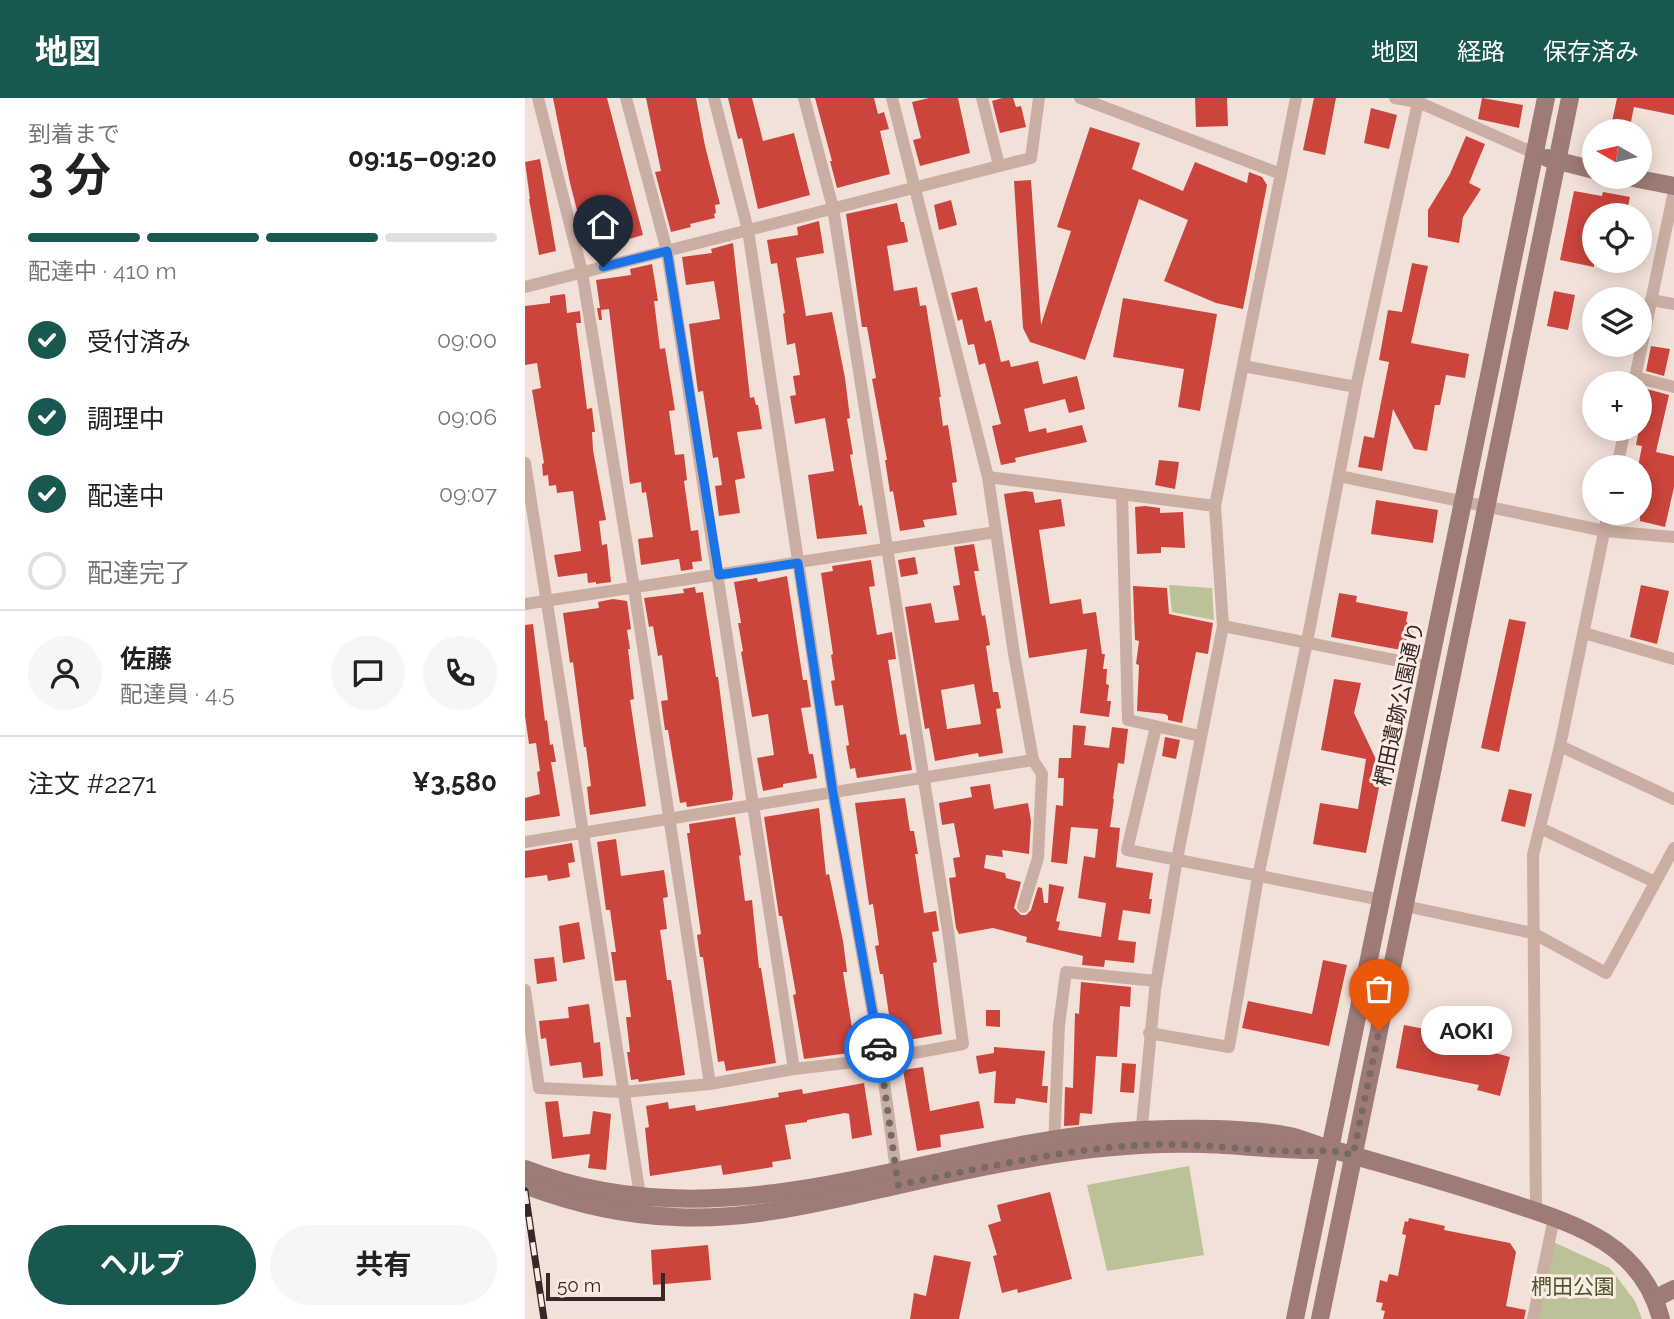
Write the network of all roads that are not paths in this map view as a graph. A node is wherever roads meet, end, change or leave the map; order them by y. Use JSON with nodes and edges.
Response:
{"nodes":[{"id":1,"x":538,"y":98,"type":"edge"},
{"id":2,"x":626,"y":98,"type":"edge"},
{"id":3,"x":714,"y":98,"type":"edge"},
{"id":4,"x":804,"y":98,"type":"edge"},
{"id":5,"x":892,"y":98,"type":"edge"},
{"id":6,"x":982,"y":98,"type":"edge"},
{"id":7,"x":1039,"y":98,"type":"edge"},
{"id":8,"x":1080,"y":98,"type":"edge"},
{"id":9,"x":1296,"y":98,"type":"edge"},
{"id":10,"x":1395,"y":98,"type":"edge"},
{"id":11,"x":1546,"y":98,"type":"edge"},
{"id":12,"x":1570,"y":98,"type":"edge"},
{"id":13,"x":1419,"y":100,"type":"edge"},
{"id":14,"x":1534,"y":153,"type":"junction"},
{"id":15,"x":1557,"y":162,"type":"junction"},
{"id":16,"x":999,"y":165,"type":"junction"},
{"id":17,"x":1582,"y":167,"type":"edge"},
{"id":18,"x":1281,"y":174,"type":"junction"},
{"id":19,"x":1652,"y":183,"type":"edge"},
{"id":20,"x":915,"y":187,"type":"junction"},
{"id":21,"x":1674,"y":189,"type":"edge"},
{"id":22,"x":833,"y":208,"type":"junction"},
{"id":23,"x":748,"y":230,"type":"junction"},
{"id":24,"x":667,"y":251,"type":"junction"},
{"id":25,"x":582,"y":272,"type":"junction"},
{"id":26,"x":525,"y":287,"type":"edge"},
{"id":27,"x":1652,"y":295,"type":"edge"},
{"id":28,"x":1652,"y":300,"type":"edge"},
{"id":29,"x":1674,"y":304,"type":"edge"},
{"id":30,"x":1243,"y":366,"type":"junction"},
{"id":31,"x":1652,"y":383,"type":"edge"},
{"id":32,"x":1356,"y":387,"type":"junction"},
{"id":33,"x":1674,"y":387,"type":"edge"},
{"id":34,"x":525,"y":463,"type":"edge"},
{"id":35,"x":1339,"y":476,"type":"junction"},
{"id":36,"x":988,"y":477,"type":"junction"},
{"id":37,"x":1122,"y":494,"type":"junction"},
{"id":38,"x":1464,"y":502,"type":"junction"},
{"id":39,"x":1215,"y":506,"type":"junction"},
{"id":40,"x":1487,"y":506,"type":"junction"},
{"id":41,"x":1606,"y":525,"type":"edge"},
{"id":42,"x":1605,"y":531,"type":"junction"},
{"id":43,"x":996,"y":532,"type":"junction"},
{"id":44,"x":1674,"y":537,"type":"edge"},
{"id":45,"x":887,"y":549,"type":"junction"},
{"id":46,"x":798,"y":563,"type":"junction"},
{"id":47,"x":719,"y":575,"type":"junction"},
{"id":48,"x":634,"y":588,"type":"junction"},
{"id":49,"x":548,"y":601,"type":"junction"},
{"id":50,"x":525,"y":604,"type":"edge"},
{"id":51,"x":1223,"y":626,"type":"junction"},
{"id":52,"x":1584,"y":633,"type":"junction"},
{"id":53,"x":1307,"y":642,"type":"junction"},
{"id":54,"x":1674,"y":659,"type":"edge"},
{"id":55,"x":1430,"y":667,"type":"junction"},
{"id":56,"x":1156,"y":727,"type":"junction"},
{"id":57,"x":1200,"y":736,"type":"junction"},
{"id":58,"x":1560,"y":746,"type":"junction"},
{"id":59,"x":1033,"y":760,"type":"junction"},
{"id":60,"x":924,"y":778,"type":"junction"},
{"id":61,"x":833,"y":793,"type":"junction"},
{"id":62,"x":1674,"y":799,"type":"edge"},
{"id":63,"x":754,"y":806,"type":"junction"},
{"id":64,"x":670,"y":819,"type":"junction"},
{"id":65,"x":1540,"y":828,"type":"junction"},
{"id":66,"x":584,"y":833,"type":"junction"},
{"id":67,"x":525,"y":842,"type":"edge"},
{"id":68,"x":1674,"y":848,"type":"edge"},
{"id":69,"x":1177,"y":859,"type":"junction"},
{"id":70,"x":1258,"y":877,"type":"junction"},
{"id":71,"x":1655,"y":882,"type":"junction"},
{"id":72,"x":1382,"y":900,"type":"junction"},
{"id":73,"x":1405,"y":906,"type":"junction"},
{"id":74,"x":1023,"y":908,"type":"dead end"},
{"id":75,"x":1533,"y":933,"type":"junction"},
{"id":76,"x":1156,"y":981,"type":"junction"},
{"id":77,"x":525,"y":990,"type":"edge"},
{"id":78,"x":1149,"y":1033,"type":"junction"},
{"id":79,"x":881,"y":1059,"type":"junction"},
{"id":80,"x":794,"y":1069,"type":"junction"},
{"id":81,"x":711,"y":1084,"type":"junction"},
{"id":82,"x":623,"y":1092,"type":"junction"},
{"id":83,"x":1141,"y":1138,"type":"junction"},
{"id":84,"x":1054,"y":1147,"type":"junction"},
{"id":85,"x":1330,"y":1149,"type":"junction"},
{"id":86,"x":1353,"y":1155,"type":"junction"},
{"id":87,"x":897,"y":1178,"type":"junction"},
{"id":88,"x":531,"y":1180,"type":"edge"},
{"id":89,"x":642,"y":1206,"type":"junction"},
{"id":90,"x":1536,"y":1212,"type":"junction"},
{"id":91,"x":1554,"y":1218,"type":"junction"},
{"id":92,"x":1674,"y":1289,"type":"edge"},
{"id":93,"x":1654,"y":1299,"type":"junction"},
{"id":94,"x":1296,"y":1319,"type":"edge"},
{"id":95,"x":1320,"y":1319,"type":"edge"},
{"id":96,"x":1533,"y":1319,"type":"edge"},
{"id":97,"x":1661,"y":1319,"type":"edge"}],
"edges":[{"from":1,"to":25,"type":"street"},
{"from":2,"to":24,"type":"street"},
{"from":3,"to":23,"type":"street"},
{"from":4,"to":22,"type":"street"},
{"from":5,"to":20,"type":"street"},
{"from":6,"to":16,"type":"street"},
{"from":7,"to":16,"type":"street"},
{"from":8,"to":18,"type":"street"},
{"from":9,"to":18,"type":"street"},
{"from":10,"to":13,"type":"street"},
{"from":11,"to":14,"type":"street","name":"椚田遺跡公園通り"},
{"from":12,"to":15,"type":"street"},
{"from":13,"to":14,"type":"street"},
{"from":13,"to":32,"type":"street"},
{"from":14,"to":15,"type":"street"},
{"from":14,"to":38,"type":"street","name":"椚田遺跡公園通り"},
{"from":15,"to":17,"type":"street"},
{"from":15,"to":40,"type":"street"},
{"from":16,"to":20,"type":"street"},
{"from":18,"to":30,"type":"street"},
{"from":19,"to":21,"type":"street"},
{"from":20,"to":22,"type":"street"},
{"from":20,"to":36,"type":"street"},
{"from":21,"to":27,"type":"street"},
{"from":22,"to":23,"type":"street"},
{"from":22,"to":45,"type":"street"},
{"from":23,"to":24,"type":"street"},
{"from":23,"to":46,"type":"street"},
{"from":24,"to":25,"type":"street"},
{"from":24,"to":47,"type":"street"},
{"from":25,"to":26,"type":"street"},
{"from":25,"to":48,"type":"street"},
{"from":28,"to":29,"type":"street"},
{"from":30,"to":32,"type":"street"},
{"from":30,"to":39,"type":"street"},
{"from":31,"to":33,"type":"street"},
{"from":32,"to":35,"type":"street"},
{"from":34,"to":49,"type":"street"},
{"from":35,"to":38,"type":"street"},
{"from":35,"to":53,"type":"street"},
{"from":36,"to":37,"type":"street"},
{"from":36,"to":43,"type":"street"},
{"from":37,"to":39,"type":"street"},
{"from":37,"to":56,"type":"street"},
{"from":38,"to":40,"type":"street"},
{"from":38,"to":55,"type":"street","name":"椚田遺跡公園通り"},
{"from":39,"to":51,"type":"street"},
{"from":40,"to":42,"type":"street"},
{"from":40,"to":73,"type":"street"},
{"from":41,"to":42,"type":"street"},
{"from":42,"to":44,"type":"street"},
{"from":42,"to":52,"type":"street"},
{"from":43,"to":45,"type":"street"},
{"from":43,"to":59,"type":"street"},
{"from":45,"to":46,"type":"street"},
{"from":45,"to":60,"type":"street"},
{"from":46,"to":47,"type":"street"},
{"from":46,"to":61,"type":"street"},
{"from":47,"to":48,"type":"street"},
{"from":47,"to":63,"type":"street"},
{"from":48,"to":49,"type":"street"},
{"from":48,"to":64,"type":"street"},
{"from":49,"to":50,"type":"street"},
{"from":49,"to":66,"type":"street"},
{"from":51,"to":53,"type":"street"},
{"from":51,"to":57,"type":"street"},
{"from":52,"to":54,"type":"street"},
{"from":52,"to":58,"type":"street"},
{"from":53,"to":55,"type":"street"},
{"from":53,"to":70,"type":"street"},
{"from":55,"to":72,"type":"street","name":"椚田遺跡公園通り"},
{"from":56,"to":57,"type":"street"},
{"from":56,"to":69,"type":"street"},
{"from":57,"to":69,"type":"street"},
{"from":58,"to":62,"type":"street"},
{"from":58,"to":65,"type":"street"},
{"from":59,"to":60,"type":"street"},
{"from":59,"to":74,"type":"street"},
{"from":60,"to":61,"type":"street"},
{"from":60,"to":79,"type":"street"},
{"from":61,"to":63,"type":"street"},
{"from":61,"to":79,"type":"street"},
{"from":63,"to":64,"type":"street"},
{"from":63,"to":80,"type":"street"},
{"from":64,"to":66,"type":"street"},
{"from":64,"to":81,"type":"street"},
{"from":65,"to":71,"type":"street"},
{"from":65,"to":75,"type":"street"},
{"from":66,"to":67,"type":"street"},
{"from":66,"to":82,"type":"street"},
{"from":68,"to":71,"type":"street"},
{"from":69,"to":70,"type":"street"},
{"from":69,"to":76,"type":"street"},
{"from":70,"to":72,"type":"street"},
{"from":70,"to":78,"type":"street"},
{"from":71,"to":75,"type":"street"},
{"from":72,"to":85,"type":"street","name":"椚田遺跡公園通り"},
{"from":73,"to":75,"type":"street"},
{"from":73,"to":86,"type":"street"},
{"from":75,"to":90,"type":"street"},
{"from":76,"to":78,"type":"street"},
{"from":76,"to":84,"type":"street"},
{"from":77,"to":82,"type":"street"},
{"from":78,"to":83,"type":"street"},
{"from":79,"to":80,"type":"street"},
{"from":79,"to":87,"type":"street"},
{"from":80,"to":81,"type":"street"},
{"from":81,"to":82,"type":"street"},
{"from":82,"to":89,"type":"street"},
{"from":83,"to":84,"type":"street"},
{"from":83,"to":85,"type":"street"},
{"from":84,"to":87,"type":"street"},
{"from":85,"to":86,"type":"street"},
{"from":85,"to":94,"type":"street","name":"椚田遺跡公園通り"},
{"from":86,"to":90,"type":"street"},
{"from":86,"to":95,"type":"street"},
{"from":87,"to":89,"type":"street"},
{"from":88,"to":89,"type":"street"},
{"from":90,"to":91,"type":"street"},
{"from":91,"to":93,"type":"street"},
{"from":91,"to":96,"type":"street"},
{"from":92,"to":93,"type":"street"},
{"from":93,"to":97,"type":"street"}]}
